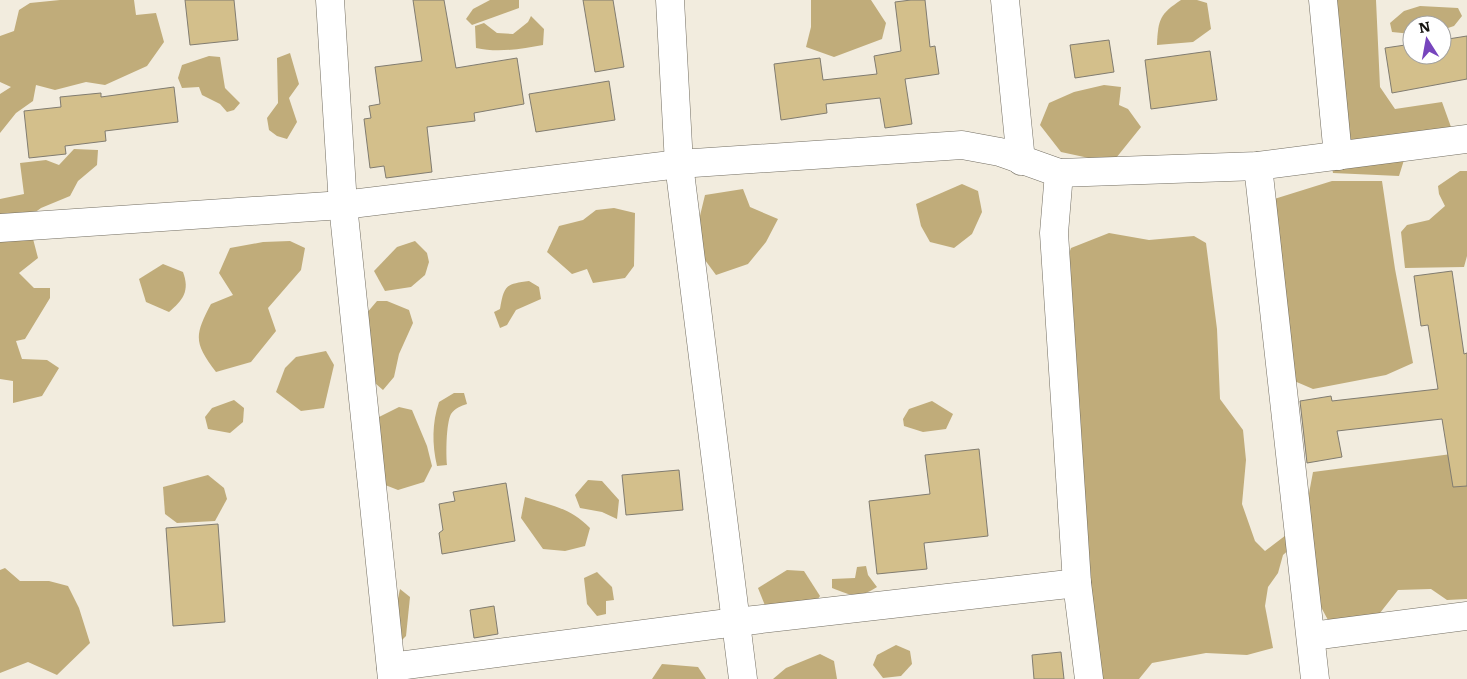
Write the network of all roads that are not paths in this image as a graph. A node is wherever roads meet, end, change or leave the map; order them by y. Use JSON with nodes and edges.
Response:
{"nodes":[{"id":1,"x":330,"y":0,"type":"edge"},
{"id":2,"x":670,"y":0,"type":"edge"},
{"id":3,"x":1005,"y":0,"type":"edge"},
{"id":4,"x":1323,"y":0,"type":"edge"},
{"id":5,"x":1467,"y":139,"type":"edge"},
{"id":6,"x":1338,"y":156,"type":"junction"},
{"id":7,"x":1022,"y":161,"type":"junction"},
{"id":8,"x":679,"y":164,"type":"junction"},
{"id":9,"x":1258,"y":166,"type":"junction"},
{"id":10,"x":1059,"y":173,"type":"junction"},
{"id":11,"x":343,"y":205,"type":"junction"},
{"id":12,"x":0,"y":228,"type":"edge"},
{"id":13,"x":1077,"y":583,"type":"junction"},
{"id":14,"x":1467,"y":616,"type":"edge"},
{"id":15,"x":736,"y":622,"type":"junction"},
{"id":16,"x":1312,"y":636,"type":"junction"},
{"id":17,"x":392,"y":673,"type":"edge"},
{"id":18,"x":743,"y":679,"type":"edge"},
{"id":19,"x":1089,"y":679,"type":"edge"},
{"id":20,"x":1315,"y":679,"type":"edge"}],
"edges":[{"from":1,"to":11,"type":"street"},
{"from":2,"to":8,"type":"street"},
{"from":3,"to":7,"type":"street"},
{"from":4,"to":6,"type":"street"},
{"from":5,"to":6,"type":"street"},
{"from":6,"to":9,"type":"street"},
{"from":7,"to":8,"type":"street"},
{"from":7,"to":10,"type":"street"},
{"from":8,"to":11,"type":"street"},
{"from":8,"to":15,"type":"street"},
{"from":9,"to":10,"type":"street"},
{"from":9,"to":16,"type":"street"},
{"from":10,"to":13,"type":"street"},
{"from":11,"to":12,"type":"street"},
{"from":11,"to":17,"type":"street"},
{"from":13,"to":15,"type":"street"},
{"from":13,"to":19,"type":"street"},
{"from":14,"to":16,"type":"street"},
{"from":15,"to":17,"type":"street"},
{"from":15,"to":18,"type":"street"},
{"from":16,"to":20,"type":"street"}]}
